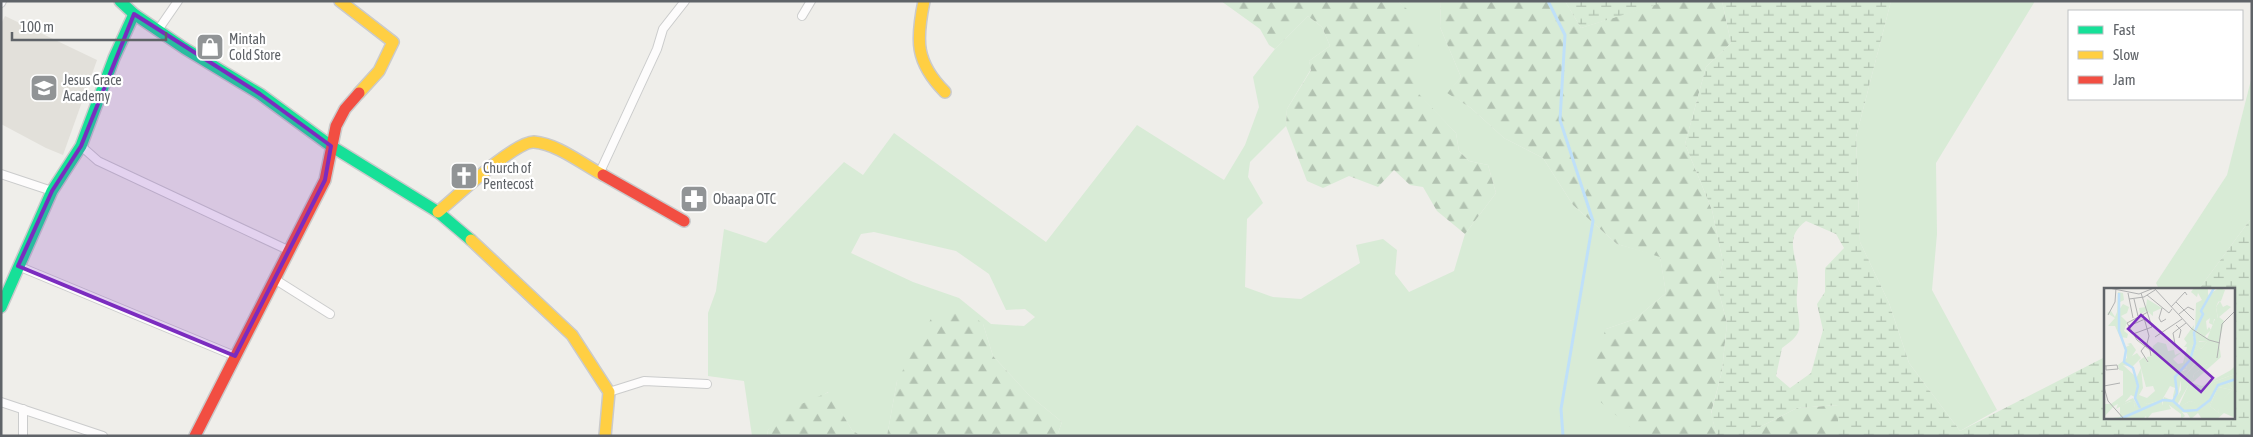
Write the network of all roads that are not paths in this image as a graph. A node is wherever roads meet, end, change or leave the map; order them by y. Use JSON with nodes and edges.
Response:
{"nodes":[{"id":1,"x":120,"y":1,"type":"edge"},
{"id":2,"x":178,"y":1,"type":"edge"},
{"id":3,"x":340,"y":1,"type":"edge"},
{"id":4,"x":685,"y":1,"type":"edge"},
{"id":5,"x":811,"y":1,"type":"edge"},
{"id":6,"x":924,"y":1,"type":"edge"},
{"id":7,"x":134,"y":14,"type":"junction"},
{"id":8,"x":802,"y":16,"type":"dead end"},
{"id":9,"x":158,"y":30,"type":"junction"},
{"id":10,"x":945,"y":92,"type":"dead end"},
{"id":11,"x":81,"y":146,"type":"junction"},
{"id":12,"x":331,"y":146,"type":"junction"},
{"id":13,"x":1,"y":174,"type":"edge"},
{"id":14,"x":599,"y":174,"type":"junction"},
{"id":15,"x":52,"y":191,"type":"junction"},
{"id":16,"x":438,"y":212,"type":"junction"},
{"id":17,"x":684,"y":221,"type":"dead end"},
{"id":18,"x":290,"y":251,"type":"junction"},
{"id":19,"x":18,"y":266,"type":"junction"},
{"id":20,"x":276,"y":280,"type":"junction"},
{"id":21,"x":1,"y":307,"type":"edge"},
{"id":22,"x":330,"y":314,"type":"dead end"},
{"id":23,"x":235,"y":356,"type":"junction"},
{"id":24,"x":707,"y":384,"type":"dead end"},
{"id":25,"x":609,"y":392,"type":"junction"},
{"id":26,"x":1,"y":402,"type":"edge"},
{"id":27,"x":23,"y":409,"type":"junction"},
{"id":28,"x":24,"y":436,"type":"edge"},
{"id":29,"x":103,"y":436,"type":"edge"},
{"id":30,"x":195,"y":436,"type":"edge"},
{"id":31,"x":605,"y":436,"type":"edge"}],
"edges":[{"from":1,"to":7,"type":"street"},
{"from":2,"to":9,"type":"street"},
{"from":3,"to":12,"type":"street"},
{"from":4,"to":14,"type":"street"},
{"from":5,"to":8,"type":"street"},
{"from":6,"to":10,"type":"street"},
{"from":7,"to":9,"type":"street"},
{"from":7,"to":11,"type":"street"},
{"from":9,"to":12,"type":"street"},
{"from":11,"to":15,"type":"street"},
{"from":11,"to":18,"type":"street"},
{"from":12,"to":16,"type":"street"},
{"from":12,"to":18,"type":"street"},
{"from":13,"to":15,"type":"street"},
{"from":14,"to":16,"type":"street"},
{"from":14,"to":17,"type":"street"},
{"from":15,"to":19,"type":"street"},
{"from":16,"to":25,"type":"street"},
{"from":18,"to":20,"type":"street"},
{"from":19,"to":21,"type":"street"},
{"from":19,"to":23,"type":"street"},
{"from":20,"to":22,"type":"street"},
{"from":20,"to":23,"type":"street"},
{"from":23,"to":30,"type":"street"},
{"from":24,"to":25,"type":"street"},
{"from":25,"to":31,"type":"street"},
{"from":26,"to":27,"type":"street"},
{"from":27,"to":28,"type":"street"},
{"from":27,"to":29,"type":"street"}]}
